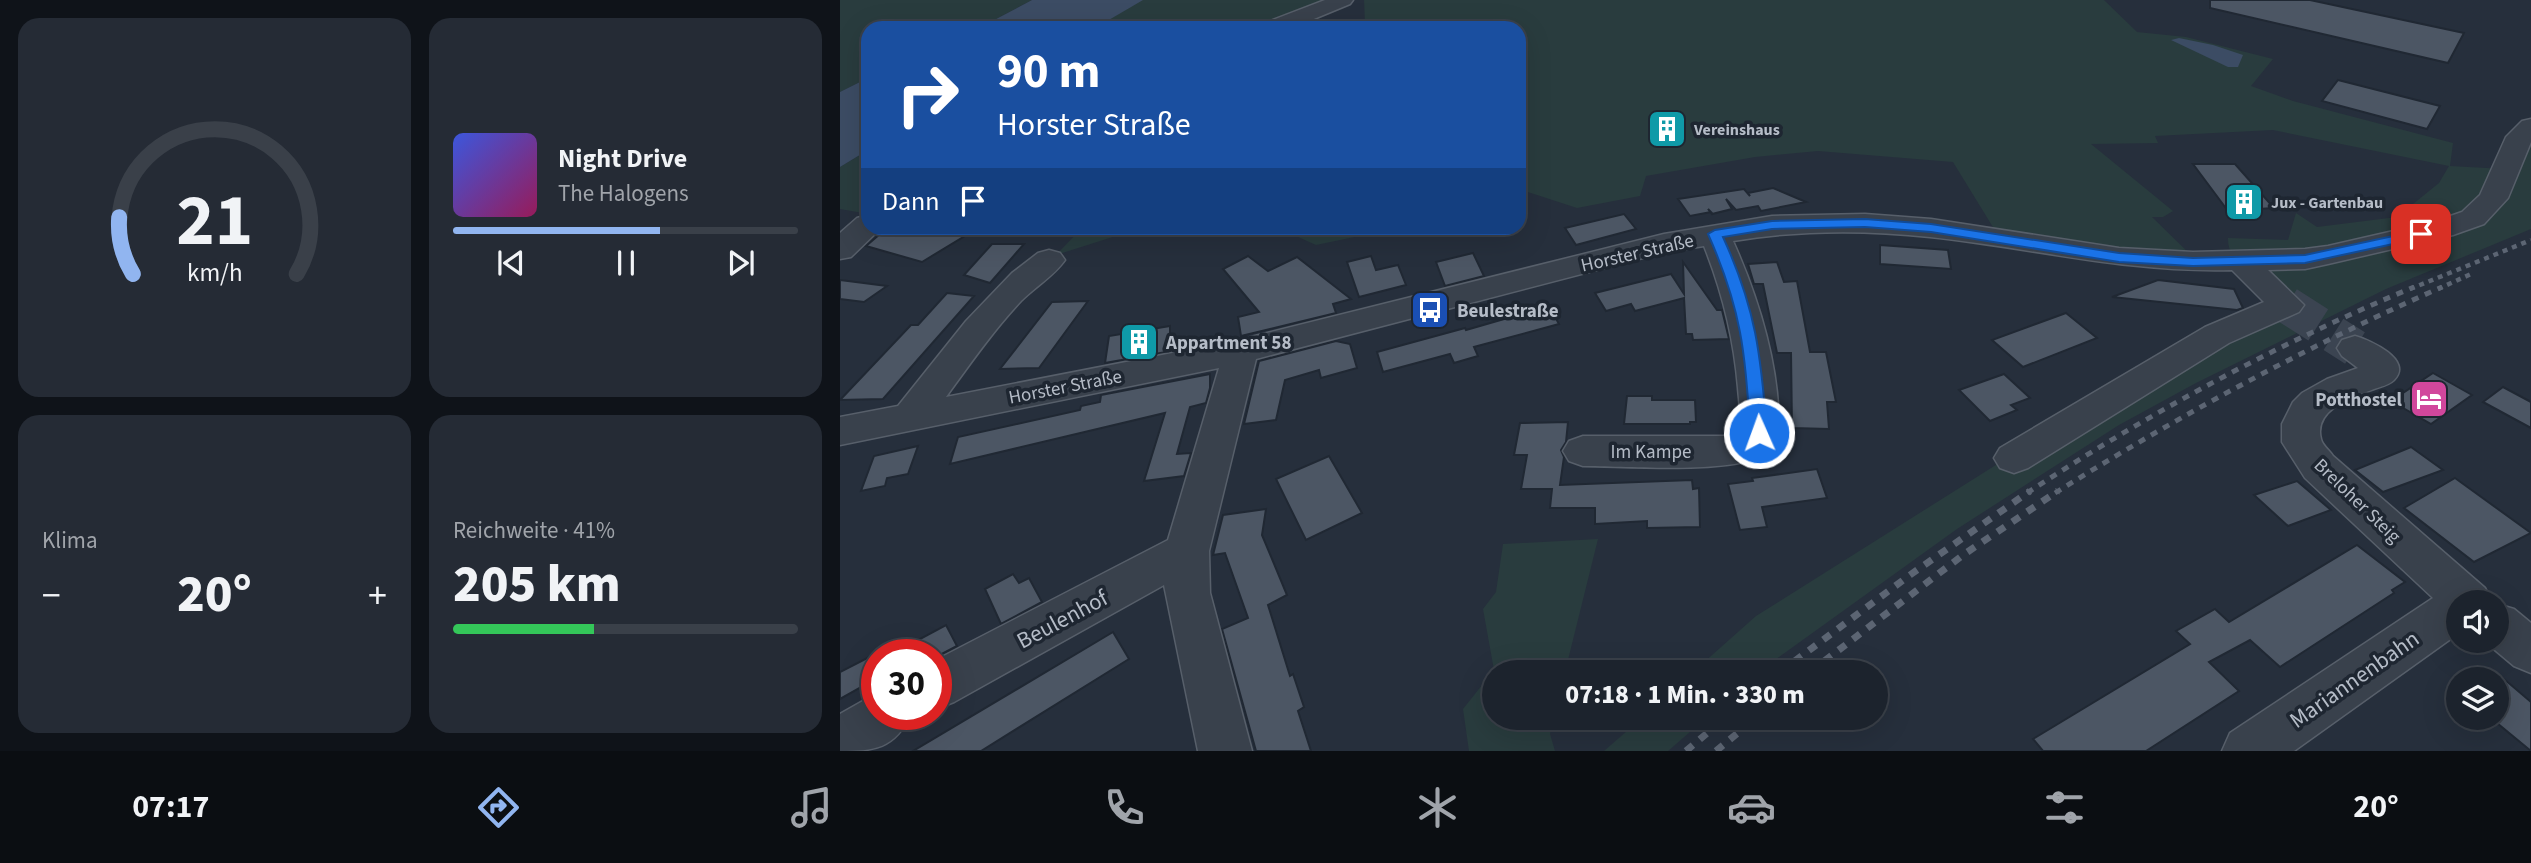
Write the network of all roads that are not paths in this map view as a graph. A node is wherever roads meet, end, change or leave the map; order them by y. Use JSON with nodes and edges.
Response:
{"nodes":[{"id":1,"x":1343,"y":0,"type":"edge"},
{"id":2,"x":1290,"y":21,"type":"edge"},
{"id":3,"x":2531,"y":127,"type":"edge"},
{"id":4,"x":861,"y":230,"type":"edge"},
{"id":5,"x":1715,"y":234,"type":"junction"},
{"id":6,"x":840,"y":250,"type":"edge"},
{"id":7,"x":1049,"y":260,"type":"dead end"},
{"id":8,"x":2240,"y":261,"type":"junction"},
{"id":9,"x":2355,"y":348,"type":"tunnel mouth"},
{"id":10,"x":1239,"y":352,"type":"junction"},
{"id":11,"x":910,"y":418,"type":"junction"},
{"id":12,"x":840,"y":431,"type":"edge"},
{"id":13,"x":1583,"y":451,"type":"dead end"},
{"id":14,"x":2014,"y":458,"type":"dead end"},
{"id":15,"x":1187,"y":551,"type":"junction"},
{"id":16,"x":2453,"y":590,"type":"edge"},
{"id":17,"x":2446,"y":623,"type":"edge"},
{"id":18,"x":2509,"y":634,"type":"edge"},
{"id":19,"x":2531,"y":650,"type":"edge"},
{"id":20,"x":952,"y":677,"type":"edge"},
{"id":21,"x":861,"y":729,"type":"edge"},
{"id":22,"x":840,"y":743,"type":"edge"},
{"id":23,"x":1225,"y":751,"type":"edge"},
{"id":24,"x":2249,"y":751,"type":"edge"}],
"edges":[{"from":1,"to":2,"type":"street"},
{"from":3,"to":8,"type":"street","name":"Horster Straße"},
{"from":4,"to":6,"type":"street"},
{"from":5,"to":8,"type":"street","name":"Horster Straße"},
{"from":5,"to":10,"type":"street","name":"Horster Straße"},
{"from":5,"to":13,"type":"street","name":"Im Kampe"},
{"from":7,"to":11,"type":"street"},
{"from":8,"to":14,"type":"street"},
{"from":9,"to":16,"type":"street","name":"Breloher Steig"},
{"from":10,"to":11,"type":"street","name":"Horster Straße"},
{"from":10,"to":15,"type":"street"},
{"from":11,"to":12,"type":"street","name":"Horster Straße"},
{"from":15,"to":20,"type":"street","name":"Beulenhof"},
{"from":15,"to":23,"type":"street"},
{"from":17,"to":24,"type":"street","name":"Mariannenbahn"},
{"from":18,"to":19,"type":"street","name":"Breloher Steig"},
{"from":21,"to":22,"type":"street"}]}
